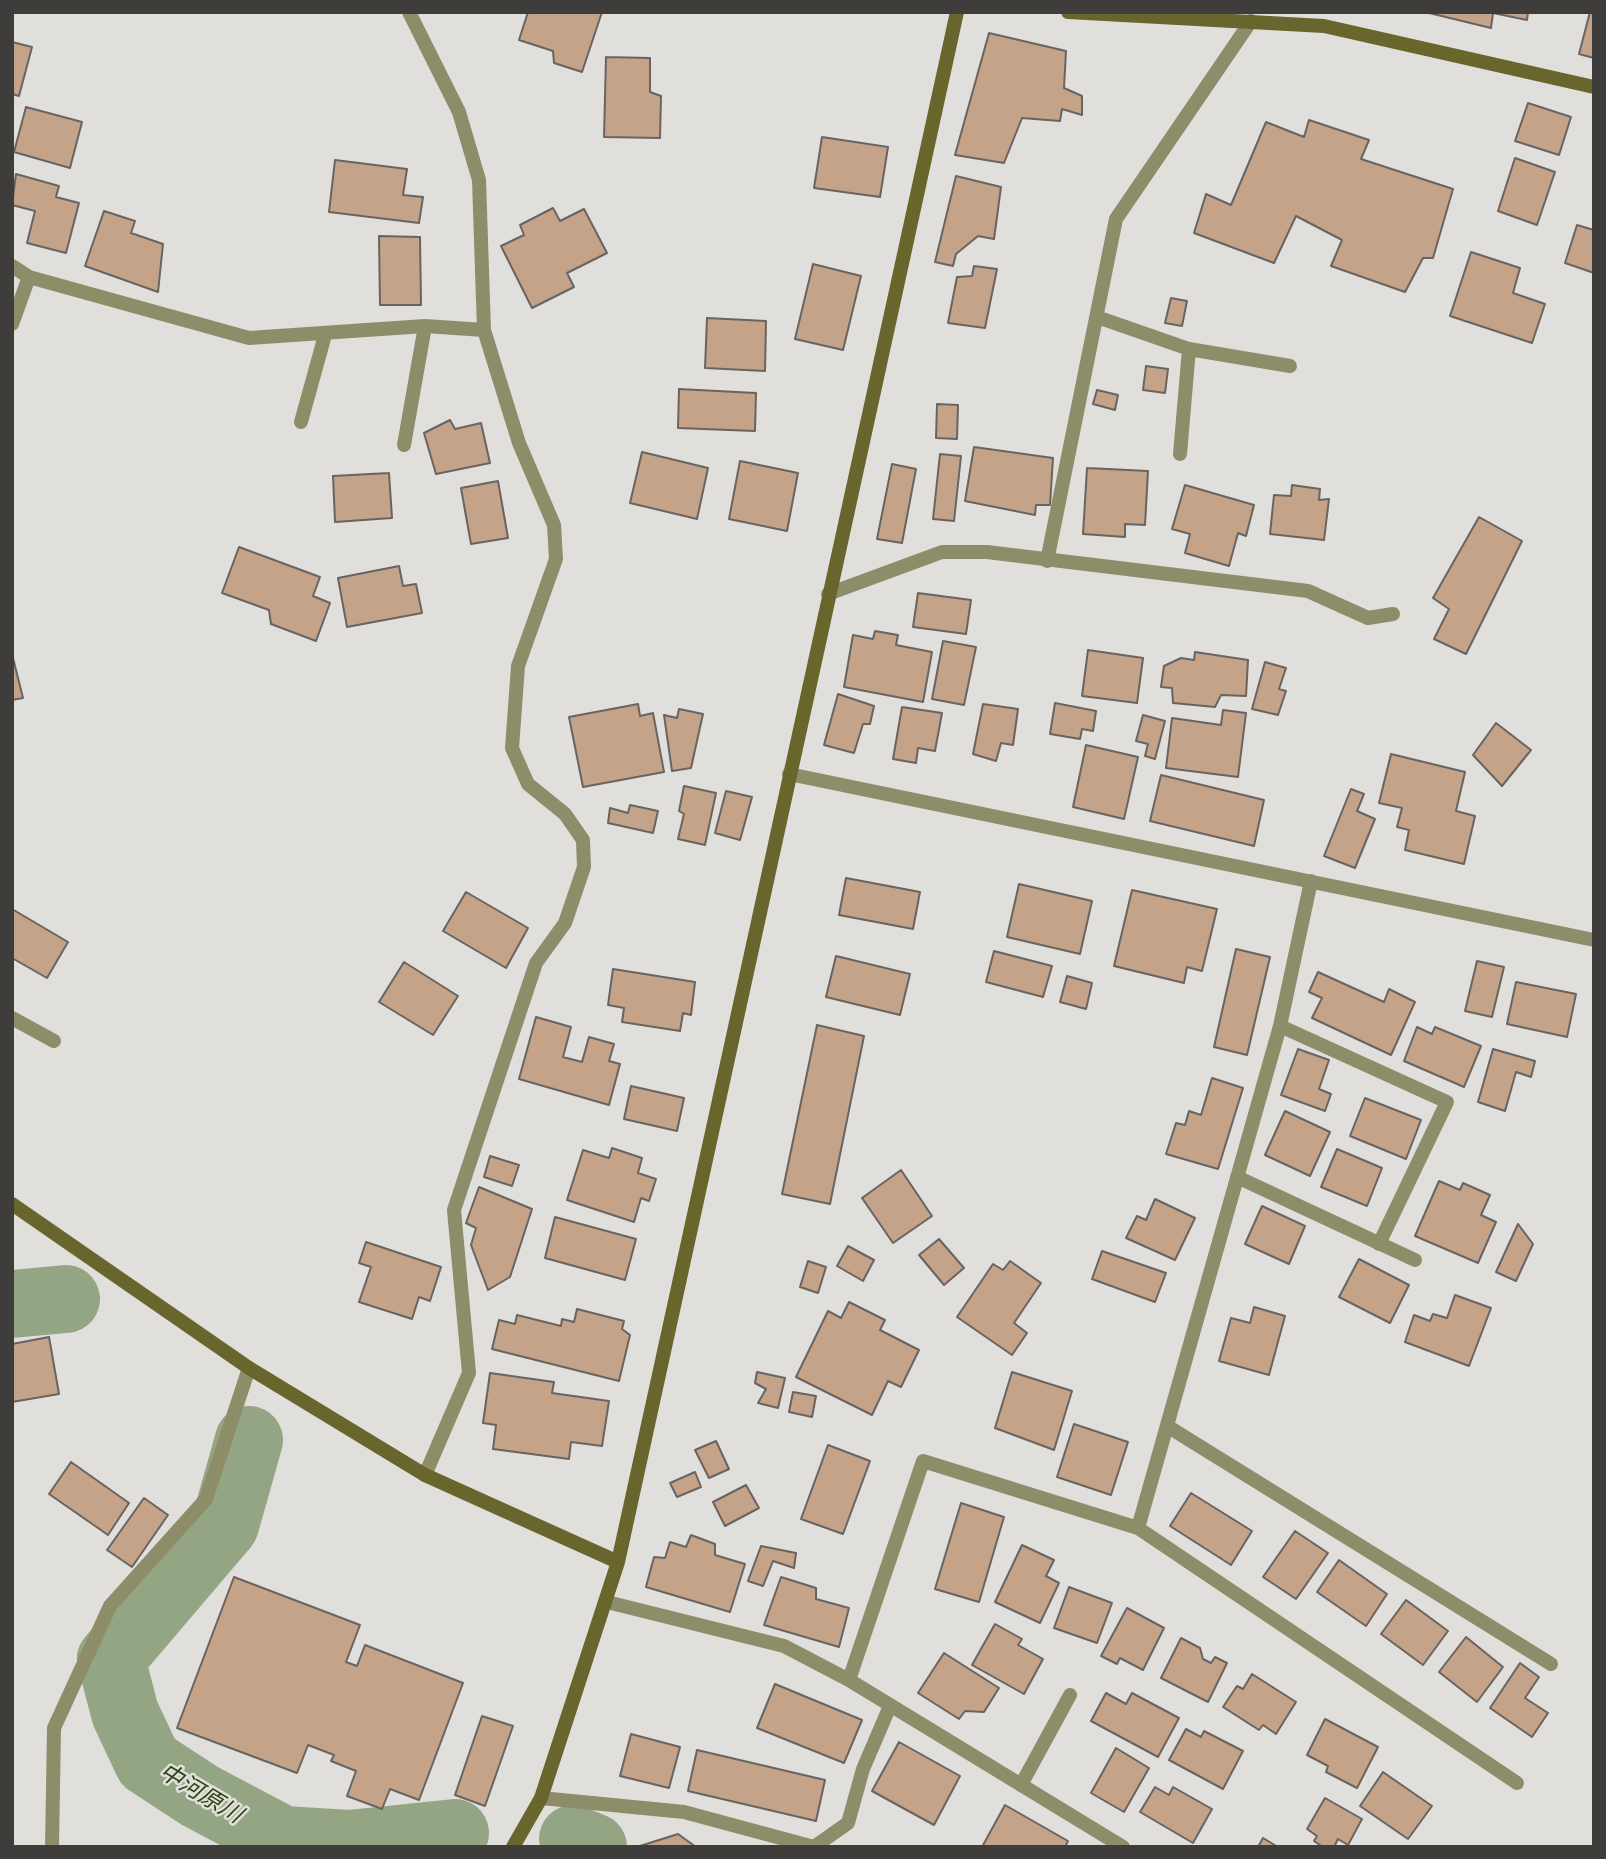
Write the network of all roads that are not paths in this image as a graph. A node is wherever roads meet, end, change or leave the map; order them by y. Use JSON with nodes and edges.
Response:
{"nodes":[{"id":1,"x":409,"y":12,"type":"edge"},
{"id":2,"x":957,"y":12,"type":"edge"},
{"id":3,"x":1068,"y":12,"type":"edge"},
{"id":4,"x":1251,"y":21,"type":"junction"},
{"id":5,"x":1594,"y":87,"type":"edge"},
{"id":6,"x":12,"y":266,"type":"edge"},
{"id":7,"x":29,"y":277,"type":"junction"},
{"id":8,"x":1097,"y":317,"type":"junction"},
{"id":9,"x":12,"y":324,"type":"edge"},
{"id":10,"x":425,"y":326,"type":"junction"},
{"id":11,"x":484,"y":330,"type":"junction"},
{"id":12,"x":325,"y":335,"type":"junction"},
{"id":13,"x":1189,"y":349,"type":"junction"},
{"id":14,"x":1290,"y":366,"type":"dead end"},
{"id":15,"x":301,"y":422,"type":"dead end"},
{"id":16,"x":404,"y":445,"type":"dead end"},
{"id":17,"x":1180,"y":454,"type":"dead end"},
{"id":18,"x":1048,"y":561,"type":"junction"},
{"id":19,"x":828,"y":594,"type":"junction"},
{"id":20,"x":1392,"y":614,"type":"dead end"},
{"id":21,"x":789,"y":774,"type":"junction"},
{"id":22,"x":1311,"y":881,"type":"junction"},
{"id":23,"x":1594,"y":940,"type":"edge"},
{"id":24,"x":12,"y":1018,"type":"edge"},
{"id":25,"x":1280,"y":1026,"type":"junction"},
{"id":26,"x":54,"y":1041,"type":"dead end"},
{"id":27,"x":1237,"y":1177,"type":"junction"},
{"id":28,"x":12,"y":1204,"type":"edge"},
{"id":29,"x":1379,"y":1244,"type":"junction"},
{"id":30,"x":1415,"y":1261,"type":"dead end"},
{"id":31,"x":249,"y":1367,"type":"junction"},
{"id":32,"x":1167,"y":1426,"type":"junction"},
{"id":33,"x":425,"y":1475,"type":"junction"},
{"id":34,"x":1138,"y":1528,"type":"junction"},
{"id":35,"x":618,"y":1562,"type":"junction"},
{"id":36,"x":607,"y":1602,"type":"junction"},
{"id":37,"x":1551,"y":1664,"type":"dead end"},
{"id":38,"x":849,"y":1680,"type":"junction"},
{"id":39,"x":1070,"y":1695,"type":"dead end"},
{"id":40,"x":890,"y":1706,"type":"junction"},
{"id":41,"x":1517,"y":1783,"type":"dead end"},
{"id":42,"x":1021,"y":1785,"type":"junction"},
{"id":43,"x":541,"y":1798,"type":"junction"},
{"id":44,"x":52,"y":1847,"type":"edge"},
{"id":45,"x":513,"y":1847,"type":"edge"},
{"id":46,"x":1123,"y":1847,"type":"edge"}],
"edges":[{"from":1,"to":11,"type":"street"},
{"from":2,"to":19,"type":"street"},
{"from":3,"to":4,"type":"street"},
{"from":4,"to":5,"type":"street"},
{"from":4,"to":8,"type":"street"},
{"from":6,"to":7,"type":"street"},
{"from":7,"to":9,"type":"street"},
{"from":7,"to":12,"type":"street"},
{"from":8,"to":13,"type":"street"},
{"from":8,"to":18,"type":"street"},
{"from":10,"to":11,"type":"street"},
{"from":10,"to":12,"type":"street"},
{"from":10,"to":16,"type":"street"},
{"from":11,"to":33,"type":"street"},
{"from":12,"to":15,"type":"street"},
{"from":13,"to":14,"type":"street"},
{"from":13,"to":17,"type":"street"},
{"from":18,"to":19,"type":"street"},
{"from":18,"to":20,"type":"street"},
{"from":19,"to":21,"type":"street"},
{"from":21,"to":22,"type":"street"},
{"from":21,"to":35,"type":"street"},
{"from":22,"to":23,"type":"street"},
{"from":22,"to":25,"type":"street"},
{"from":24,"to":26,"type":"street"},
{"from":25,"to":27,"type":"street"},
{"from":25,"to":29,"type":"street"},
{"from":27,"to":29,"type":"street"},
{"from":27,"to":32,"type":"street"},
{"from":28,"to":31,"type":"street"},
{"from":29,"to":30,"type":"street"},
{"from":31,"to":33,"type":"street"},
{"from":31,"to":44,"type":"street"},
{"from":32,"to":34,"type":"street"},
{"from":32,"to":37,"type":"street"},
{"from":33,"to":35,"type":"street"},
{"from":34,"to":38,"type":"street"},
{"from":34,"to":41,"type":"street"},
{"from":35,"to":36,"type":"street"},
{"from":36,"to":38,"type":"street"},
{"from":36,"to":43,"type":"street"},
{"from":38,"to":40,"type":"street"},
{"from":39,"to":42,"type":"street"},
{"from":40,"to":42,"type":"street"},
{"from":40,"to":43,"type":"street"},
{"from":42,"to":46,"type":"street"},
{"from":43,"to":45,"type":"street"}]}
